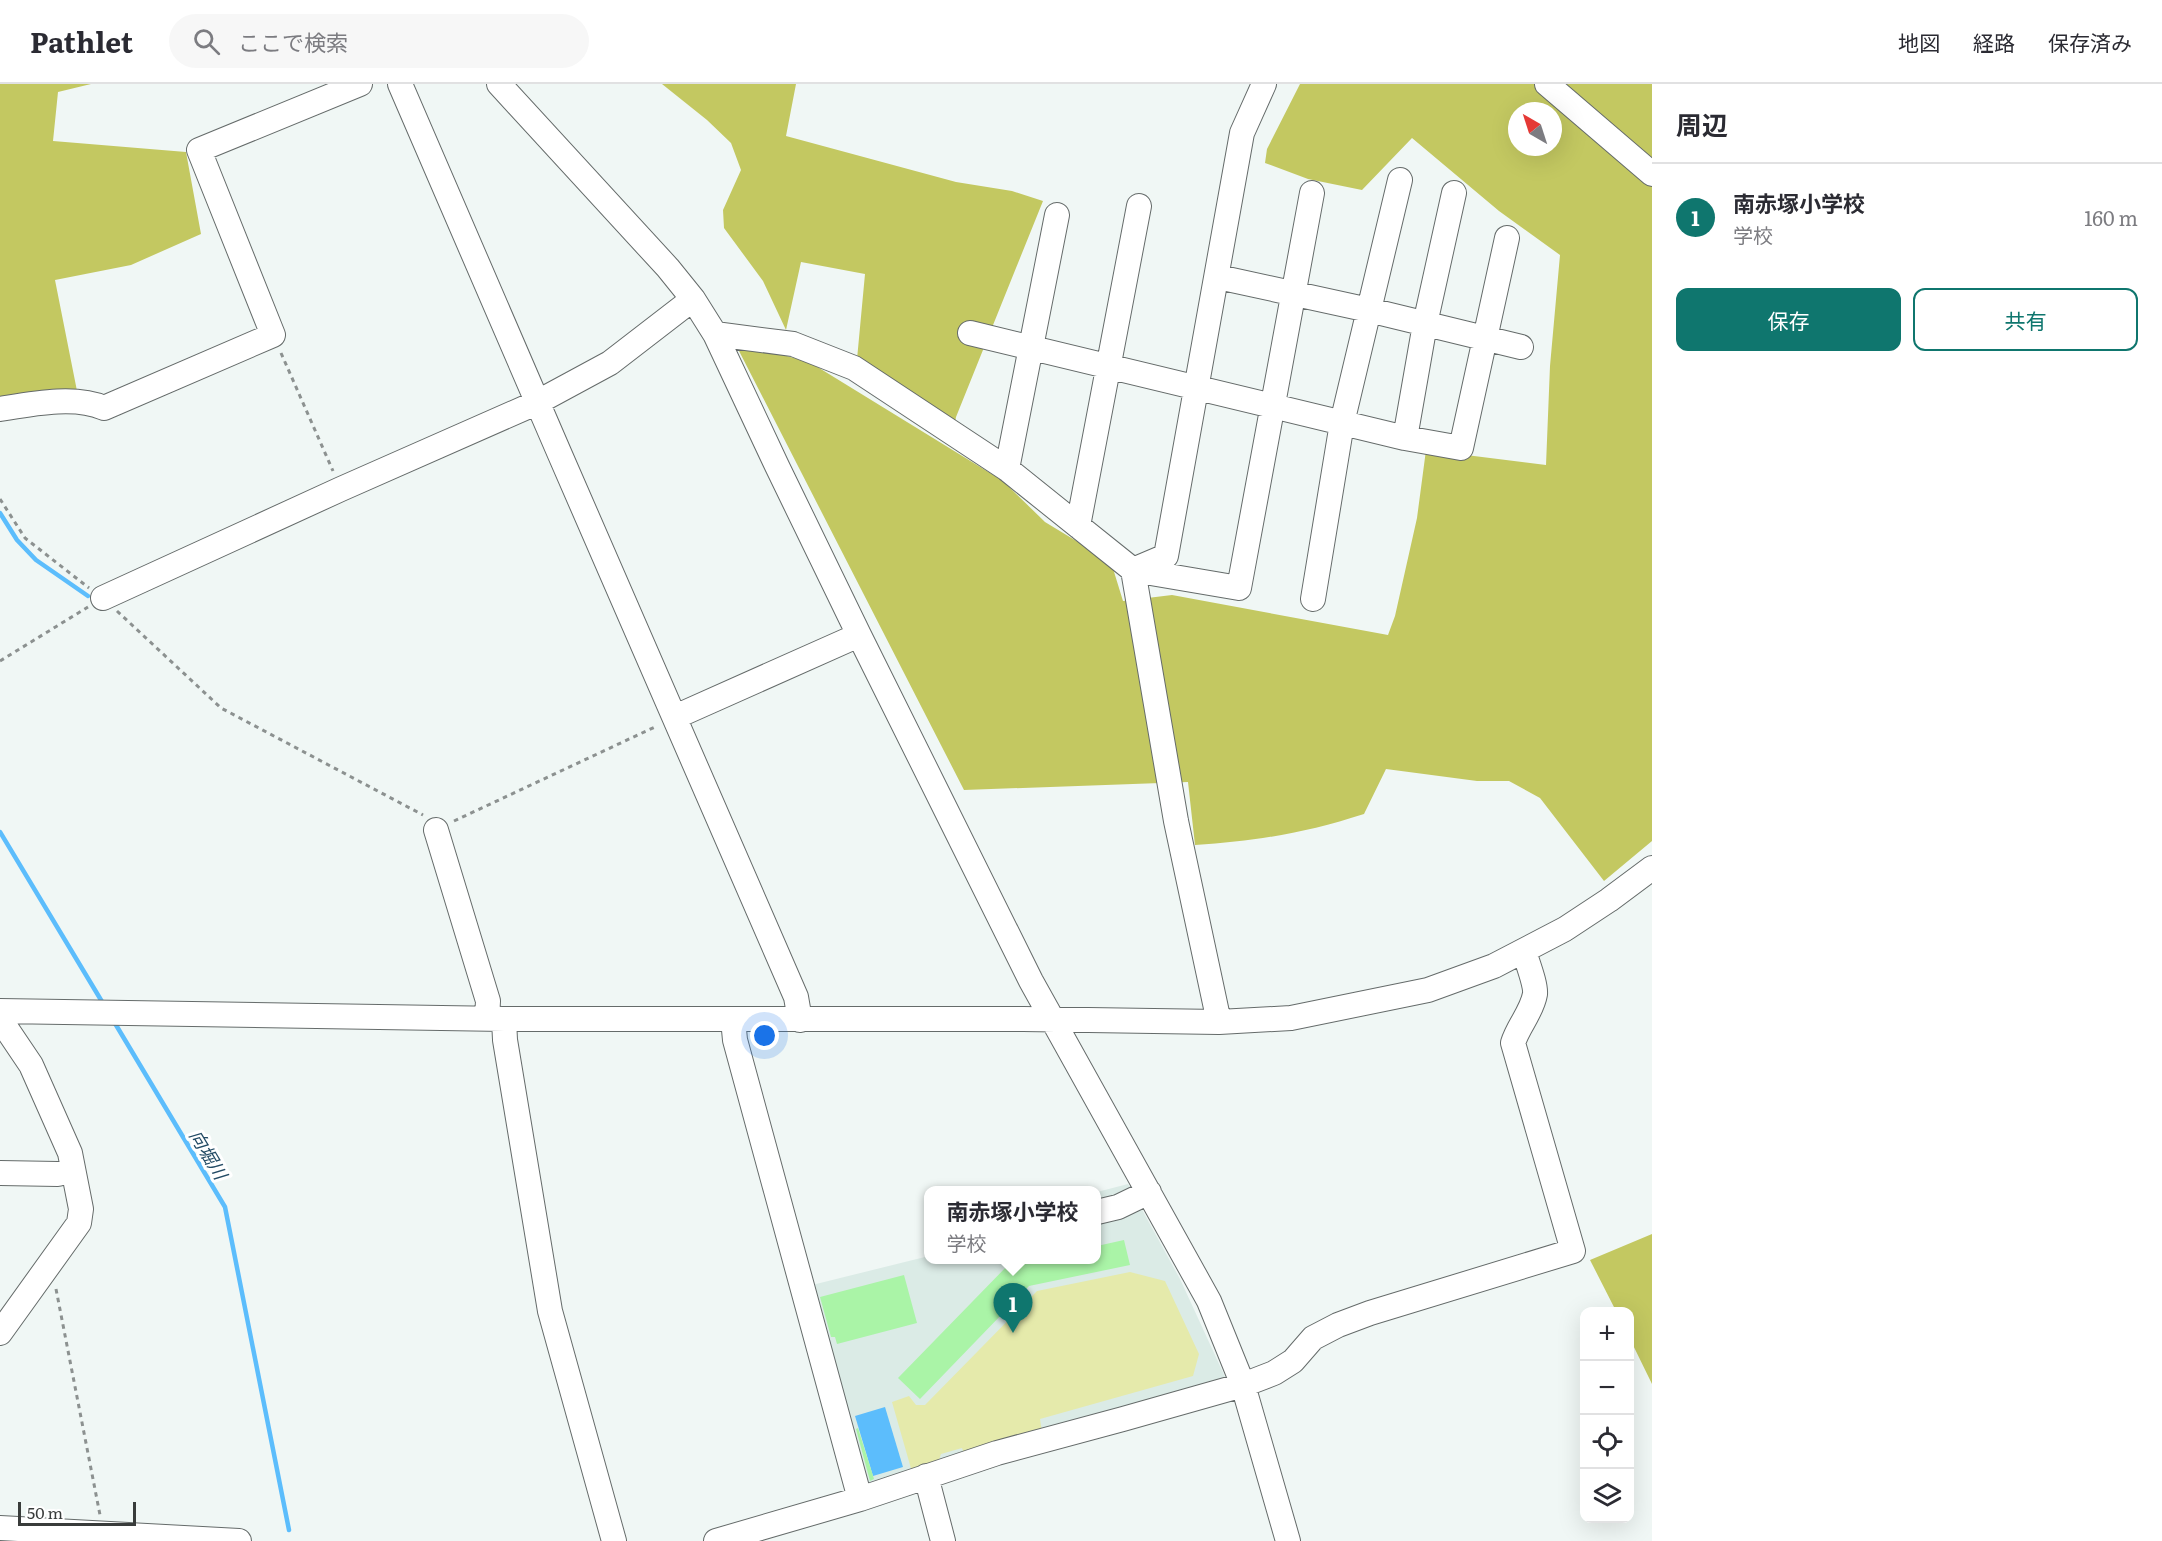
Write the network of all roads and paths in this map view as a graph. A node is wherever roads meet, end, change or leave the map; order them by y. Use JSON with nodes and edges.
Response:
{"nodes":[{"id":1,"x":360,"y":84,"type":"edge"},
{"id":2,"x":400,"y":84,"type":"edge"},
{"id":3,"x":499,"y":84,"type":"edge"},
{"id":4,"x":1264,"y":84,"type":"edge"},
{"id":5,"x":1547,"y":84,"type":"edge"},
{"id":6,"x":1652,"y":174,"type":"edge"},
{"id":7,"x":1400,"y":180,"type":"dead end"},
{"id":8,"x":1312,"y":193,"type":"dead end"},
{"id":9,"x":1454,"y":193,"type":"dead end"},
{"id":10,"x":1139,"y":206,"type":"dead end"},
{"id":11,"x":1057,"y":215,"type":"dead end"},
{"id":12,"x":1507,"y":238,"type":"dead end"},
{"id":13,"x":1218,"y":277,"type":"junction"},
{"id":14,"x":1294,"y":294,"type":"junction"},
{"id":15,"x":693,"y":299,"type":"junction"},
{"id":16,"x":1369,"y":310,"type":"junction"},
{"id":17,"x":1425,"y":324,"type":"junction"},
{"id":18,"x":970,"y":333,"type":"dead end"},
{"id":19,"x":715,"y":334,"type":"junction"},
{"id":20,"x":273,"y":335,"type":"junction"},
{"id":21,"x":1484,"y":339,"type":"junction"},
{"id":22,"x":1521,"y":347,"type":"dead end"},
{"id":23,"x":1032,"y":348,"type":"junction"},
{"id":24,"x":1109,"y":366,"type":"junction"},
{"id":25,"x":1198,"y":388,"type":"junction"},
{"id":26,"x":536,"y":403,"type":"junction"},
{"id":27,"x":1273,"y":406,"type":"junction"},
{"id":28,"x":0,"y":409,"type":"edge"},
{"id":29,"x":1342,"y":423,"type":"junction"},
{"id":30,"x":1405,"y":438,"type":"junction"},
{"id":31,"x":1007,"y":469,"type":"junction"},
{"id":32,"x":341,"y":489,"type":"junction"},
{"id":33,"x":0,"y":499,"type":"edge"},
{"id":34,"x":1078,"y":526,"type":"junction"},
{"id":35,"x":1133,"y":570,"type":"junction"},
{"id":36,"x":103,"y":598,"type":"junction"},
{"id":37,"x":1312,"y":599,"type":"dead end"},
{"id":38,"x":859,"y":635,"type":"junction"},
{"id":39,"x":0,"y":661,"type":"edge"},
{"id":40,"x":675,"y":717,"type":"junction"},
{"id":41,"x":436,"y":830,"type":"junction"},
{"id":42,"x":1652,"y":868,"type":"edge"},
{"id":43,"x":1524,"y":951,"type":"junction"},
{"id":44,"x":0,"y":1011,"type":"edge"},
{"id":45,"x":0,"y":1019,"type":"edge"},
{"id":46,"x":496,"y":1019,"type":"junction"},
{"id":47,"x":733,"y":1019,"type":"junction"},
{"id":48,"x":800,"y":1020,"type":"junction"},
{"id":49,"x":1053,"y":1020,"type":"junction"},
{"id":50,"x":1219,"y":1022,"type":"junction"},
{"id":51,"x":73,"y":1170,"type":"junction"},
{"id":52,"x":0,"y":1173,"type":"edge"},
{"id":53,"x":1149,"y":1192,"type":"junction"},
{"id":54,"x":1101,"y":1211,"type":"edge"},
{"id":55,"x":44,"y":1271,"type":"junction"},
{"id":56,"x":2,"y":1325,"type":"edge"},
{"id":57,"x":1243,"y":1385,"type":"junction"},
{"id":58,"x":926,"y":1476,"type":"junction"},
{"id":59,"x":860,"y":1499,"type":"junction"},
{"id":60,"x":0,"y":1528,"type":"edge"},
{"id":61,"x":104,"y":1534,"type":"junction"},
{"id":62,"x":239,"y":1541,"type":"edge"},
{"id":63,"x":614,"y":1541,"type":"edge"},
{"id":64,"x":716,"y":1541,"type":"edge"},
{"id":65,"x":943,"y":1541,"type":"edge"},
{"id":66,"x":1288,"y":1541,"type":"edge"}],
"edges":[{"from":1,"to":20,"type":"street"},
{"from":2,"to":26,"type":"street"},
{"from":3,"to":15,"type":"street"},
{"from":4,"to":13,"type":"street"},
{"from":5,"to":6,"type":"street"},
{"from":7,"to":16,"type":"street"},
{"from":8,"to":14,"type":"street"},
{"from":9,"to":17,"type":"street"},
{"from":10,"to":24,"type":"street"},
{"from":11,"to":23,"type":"street"},
{"from":12,"to":21,"type":"street"},
{"from":13,"to":14,"type":"street"},
{"from":13,"to":25,"type":"street"},
{"from":14,"to":16,"type":"street"},
{"from":14,"to":27,"type":"street"},
{"from":15,"to":19,"type":"street"},
{"from":15,"to":26,"type":"street"},
{"from":16,"to":17,"type":"street"},
{"from":16,"to":29,"type":"street"},
{"from":17,"to":21,"type":"street"},
{"from":17,"to":30,"type":"street"},
{"from":18,"to":23,"type":"street"},
{"from":19,"to":31,"type":"street"},
{"from":19,"to":38,"type":"street"},
{"from":20,"to":28,"type":"street"},
{"from":20,"to":32,"type":"path"},
{"from":21,"to":22,"type":"street"},
{"from":21,"to":30,"type":"street"},
{"from":23,"to":24,"type":"street"},
{"from":23,"to":31,"type":"street"},
{"from":24,"to":25,"type":"street"},
{"from":24,"to":34,"type":"street"},
{"from":25,"to":27,"type":"street"},
{"from":25,"to":35,"type":"street"},
{"from":26,"to":32,"type":"street"},
{"from":26,"to":40,"type":"street"},
{"from":27,"to":29,"type":"street"},
{"from":27,"to":35,"type":"street"},
{"from":29,"to":30,"type":"street"},
{"from":29,"to":37,"type":"street"},
{"from":31,"to":34,"type":"street"},
{"from":32,"to":36,"type":"street"},
{"from":33,"to":36,"type":"path"},
{"from":34,"to":35,"type":"street"},
{"from":35,"to":50,"type":"street"},
{"from":36,"to":39,"type":"path"},
{"from":36,"to":41,"type":"path"},
{"from":38,"to":40,"type":"street"},
{"from":38,"to":49,"type":"street"},
{"from":40,"to":41,"type":"path"},
{"from":40,"to":48,"type":"street"},
{"from":41,"to":46,"type":"street"},
{"from":42,"to":43,"type":"street"},
{"from":43,"to":50,"type":"street"},
{"from":43,"to":57,"type":"street"},
{"from":44,"to":46,"type":"street"},
{"from":45,"to":51,"type":"street"},
{"from":46,"to":47,"type":"street"},
{"from":46,"to":63,"type":"street"},
{"from":47,"to":48,"type":"street"},
{"from":47,"to":59,"type":"street"},
{"from":48,"to":49,"type":"street"},
{"from":49,"to":50,"type":"street"},
{"from":49,"to":53,"type":"street"},
{"from":51,"to":52,"type":"street"},
{"from":51,"to":55,"type":"street"},
{"from":53,"to":54,"type":"street"},
{"from":53,"to":57,"type":"street"},
{"from":55,"to":56,"type":"street"},
{"from":55,"to":61,"type":"path"},
{"from":57,"to":58,"type":"street"},
{"from":57,"to":66,"type":"street"},
{"from":58,"to":59,"type":"street"},
{"from":58,"to":65,"type":"street"},
{"from":59,"to":64,"type":"street"},
{"from":60,"to":61,"type":"street"},
{"from":61,"to":62,"type":"street"}]}
